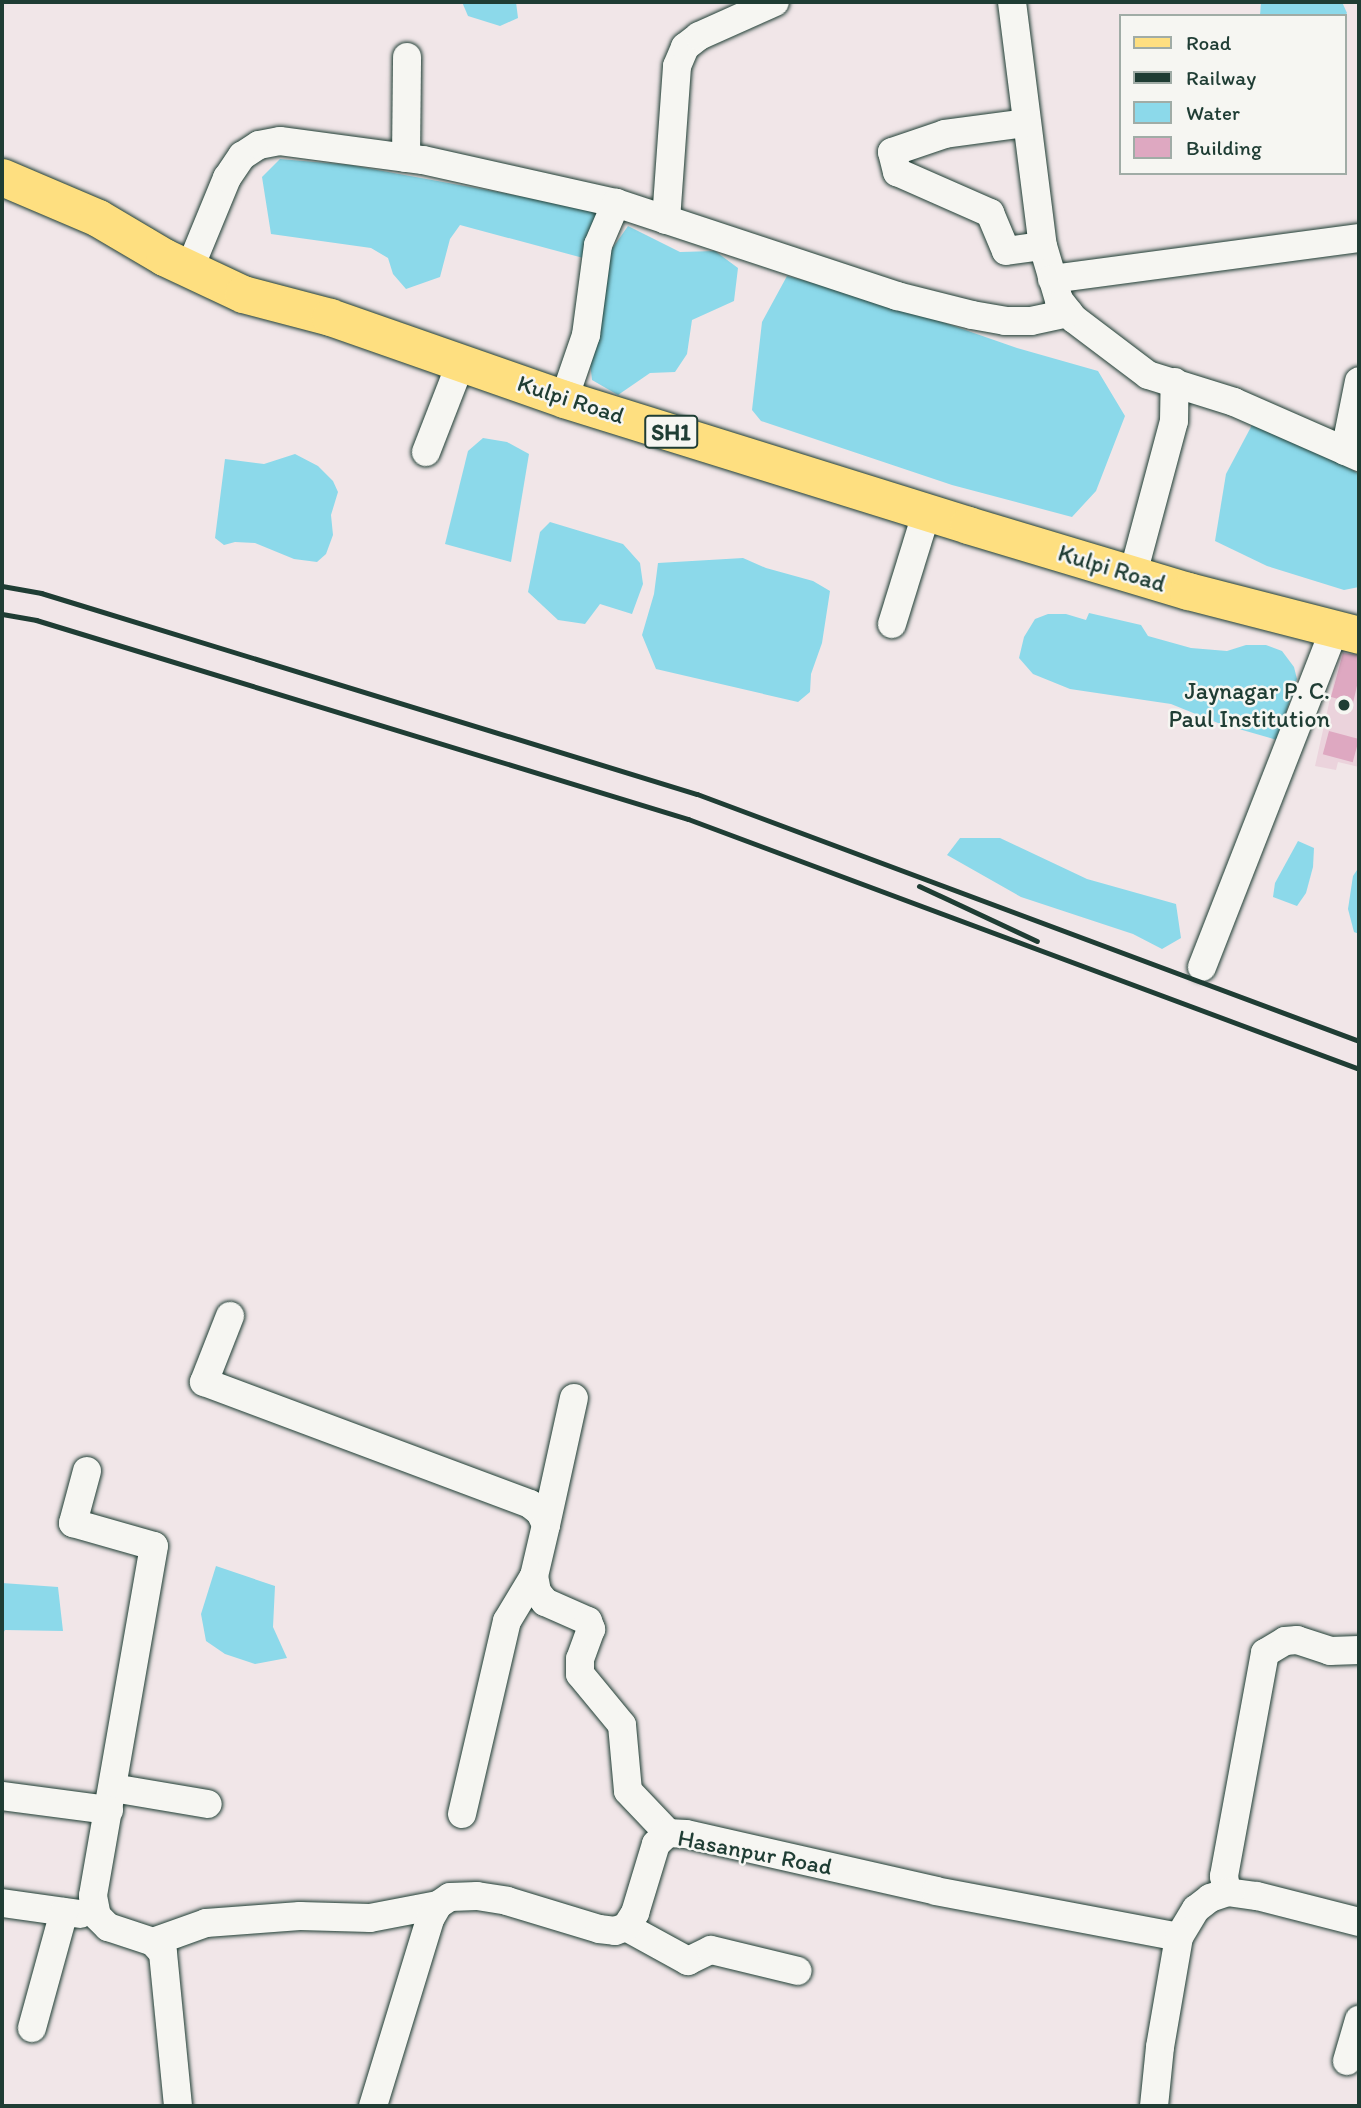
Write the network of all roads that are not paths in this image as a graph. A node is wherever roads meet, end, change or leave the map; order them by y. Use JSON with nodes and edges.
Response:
{"nodes":[{"id":1,"x":775,"y":2,"type":"edge"},
{"id":2,"x":1012,"y":2,"type":"edge"},
{"id":3,"x":407,"y":57,"type":"dead end"},
{"id":4,"x":1026,"y":122,"type":"junction"},
{"id":5,"x":406,"y":158,"type":"junction"},
{"id":6,"x":2,"y":177,"type":"edge"},
{"id":7,"x":616,"y":203,"type":"junction"},
{"id":8,"x":666,"y":220,"type":"junction"},
{"id":9,"x":1359,"y":238,"type":"edge"},
{"id":10,"x":1043,"y":246,"type":"junction"},
{"id":11,"x":189,"y":270,"type":"junction"},
{"id":12,"x":1052,"y":279,"type":"junction"},
{"id":13,"x":1069,"y":313,"type":"junction"},
{"id":14,"x":461,"y":362,"type":"junction"},
{"id":15,"x":1359,"y":382,"type":"edge"},
{"id":16,"x":1175,"y":383,"type":"junction"},
{"id":17,"x":564,"y":399,"type":"junction"},
{"id":18,"x":426,"y":452,"type":"dead end"},
{"id":19,"x":1352,"y":454,"type":"edge"},
{"id":20,"x":927,"y":511,"type":"junction"},
{"id":21,"x":1133,"y":574,"type":"junction"},
{"id":22,"x":892,"y":624,"type":"dead end"},
{"id":23,"x":1347,"y":631,"type":"edge"},
{"id":24,"x":1202,"y":967,"type":"dead end"},
{"id":25,"x":230,"y":1316,"type":"dead end"},
{"id":26,"x":575,"y":1398,"type":"dead end"},
{"id":27,"x":87,"y":1471,"type":"dead end"},
{"id":28,"x":546,"y":1525,"type":"junction"},
{"id":29,"x":534,"y":1576,"type":"junction"},
{"id":30,"x":1359,"y":1650,"type":"edge"},
{"id":31,"x":2,"y":1796,"type":"edge"},
{"id":32,"x":111,"y":1799,"type":"junction"},
{"id":33,"x":208,"y":1804,"type":"dead end"},
{"id":34,"x":462,"y":1814,"type":"dead end"},
{"id":35,"x":668,"y":1833,"type":"junction"},
{"id":36,"x":1227,"y":1892,"type":"junction"},
{"id":37,"x":2,"y":1903,"type":"edge"},
{"id":38,"x":438,"y":1905,"type":"junction"},
{"id":39,"x":64,"y":1912,"type":"junction"},
{"id":40,"x":97,"y":1916,"type":"junction"},
{"id":41,"x":1359,"y":1922,"type":"edge"},
{"id":42,"x":626,"y":1927,"type":"junction"},
{"id":43,"x":1179,"y":1937,"type":"junction"},
{"id":44,"x":153,"y":1941,"type":"junction"},
{"id":45,"x":797,"y":1971,"type":"dead end"},
{"id":46,"x":1359,"y":2020,"type":"edge"},
{"id":47,"x":32,"y":2028,"type":"dead end"},
{"id":48,"x":1347,"y":2061,"type":"dead end"},
{"id":49,"x":178,"y":2106,"type":"edge"},
{"id":50,"x":373,"y":2106,"type":"edge"},
{"id":51,"x":1154,"y":2106,"type":"edge"}],
"edges":[{"from":1,"to":8,"type":"street"},
{"from":2,"to":4,"type":"street"},
{"from":3,"to":5,"type":"street"},
{"from":4,"to":10,"type":"street"},
{"from":4,"to":10,"type":"street"},
{"from":5,"to":7,"type":"street"},
{"from":5,"to":11,"type":"street"},
{"from":6,"to":11,"type":"main road","name":"Kulpi Road","number":"SH1"},
{"from":7,"to":8,"type":"street"},
{"from":7,"to":17,"type":"street"},
{"from":8,"to":13,"type":"street"},
{"from":9,"to":12,"type":"street"},
{"from":10,"to":12,"type":"street"},
{"from":11,"to":14,"type":"main road","name":"Kulpi Road","number":"SH1"},
{"from":12,"to":13,"type":"street"},
{"from":13,"to":16,"type":"street"},
{"from":14,"to":17,"type":"main road","name":"Kulpi Road","number":"SH1"},
{"from":14,"to":18,"type":"street"},
{"from":15,"to":19,"type":"street"},
{"from":16,"to":19,"type":"street"},
{"from":16,"to":21,"type":"street"},
{"from":17,"to":20,"type":"main road","name":"Kulpi Road","number":"SH1"},
{"from":20,"to":21,"type":"main road","name":"Kulpi Road","number":"SH1"},
{"from":20,"to":22,"type":"street"},
{"from":21,"to":23,"type":"main road","name":"Kulpi Road","number":"SH1"},
{"from":23,"to":24,"type":"street"},
{"from":25,"to":28,"type":"street"},
{"from":26,"to":28,"type":"street"},
{"from":27,"to":32,"type":"street"},
{"from":28,"to":29,"type":"street"},
{"from":29,"to":34,"type":"street"},
{"from":29,"to":35,"type":"street"},
{"from":30,"to":36,"type":"street"},
{"from":31,"to":32,"type":"street"},
{"from":32,"to":33,"type":"street"},
{"from":32,"to":40,"type":"street"},
{"from":35,"to":42,"type":"street","name":"Hasanpur Road"},
{"from":35,"to":43,"type":"street","name":"Hasanpur Road"},
{"from":36,"to":41,"type":"street"},
{"from":36,"to":43,"type":"street"},
{"from":37,"to":39,"type":"street"},
{"from":38,"to":42,"type":"street"},
{"from":38,"to":44,"type":"street"},
{"from":38,"to":50,"type":"street"},
{"from":39,"to":40,"type":"street"},
{"from":39,"to":47,"type":"street"},
{"from":40,"to":44,"type":"street"},
{"from":42,"to":45,"type":"street"},
{"from":43,"to":51,"type":"street"},
{"from":44,"to":49,"type":"street"},
{"from":46,"to":48,"type":"street"}]}
